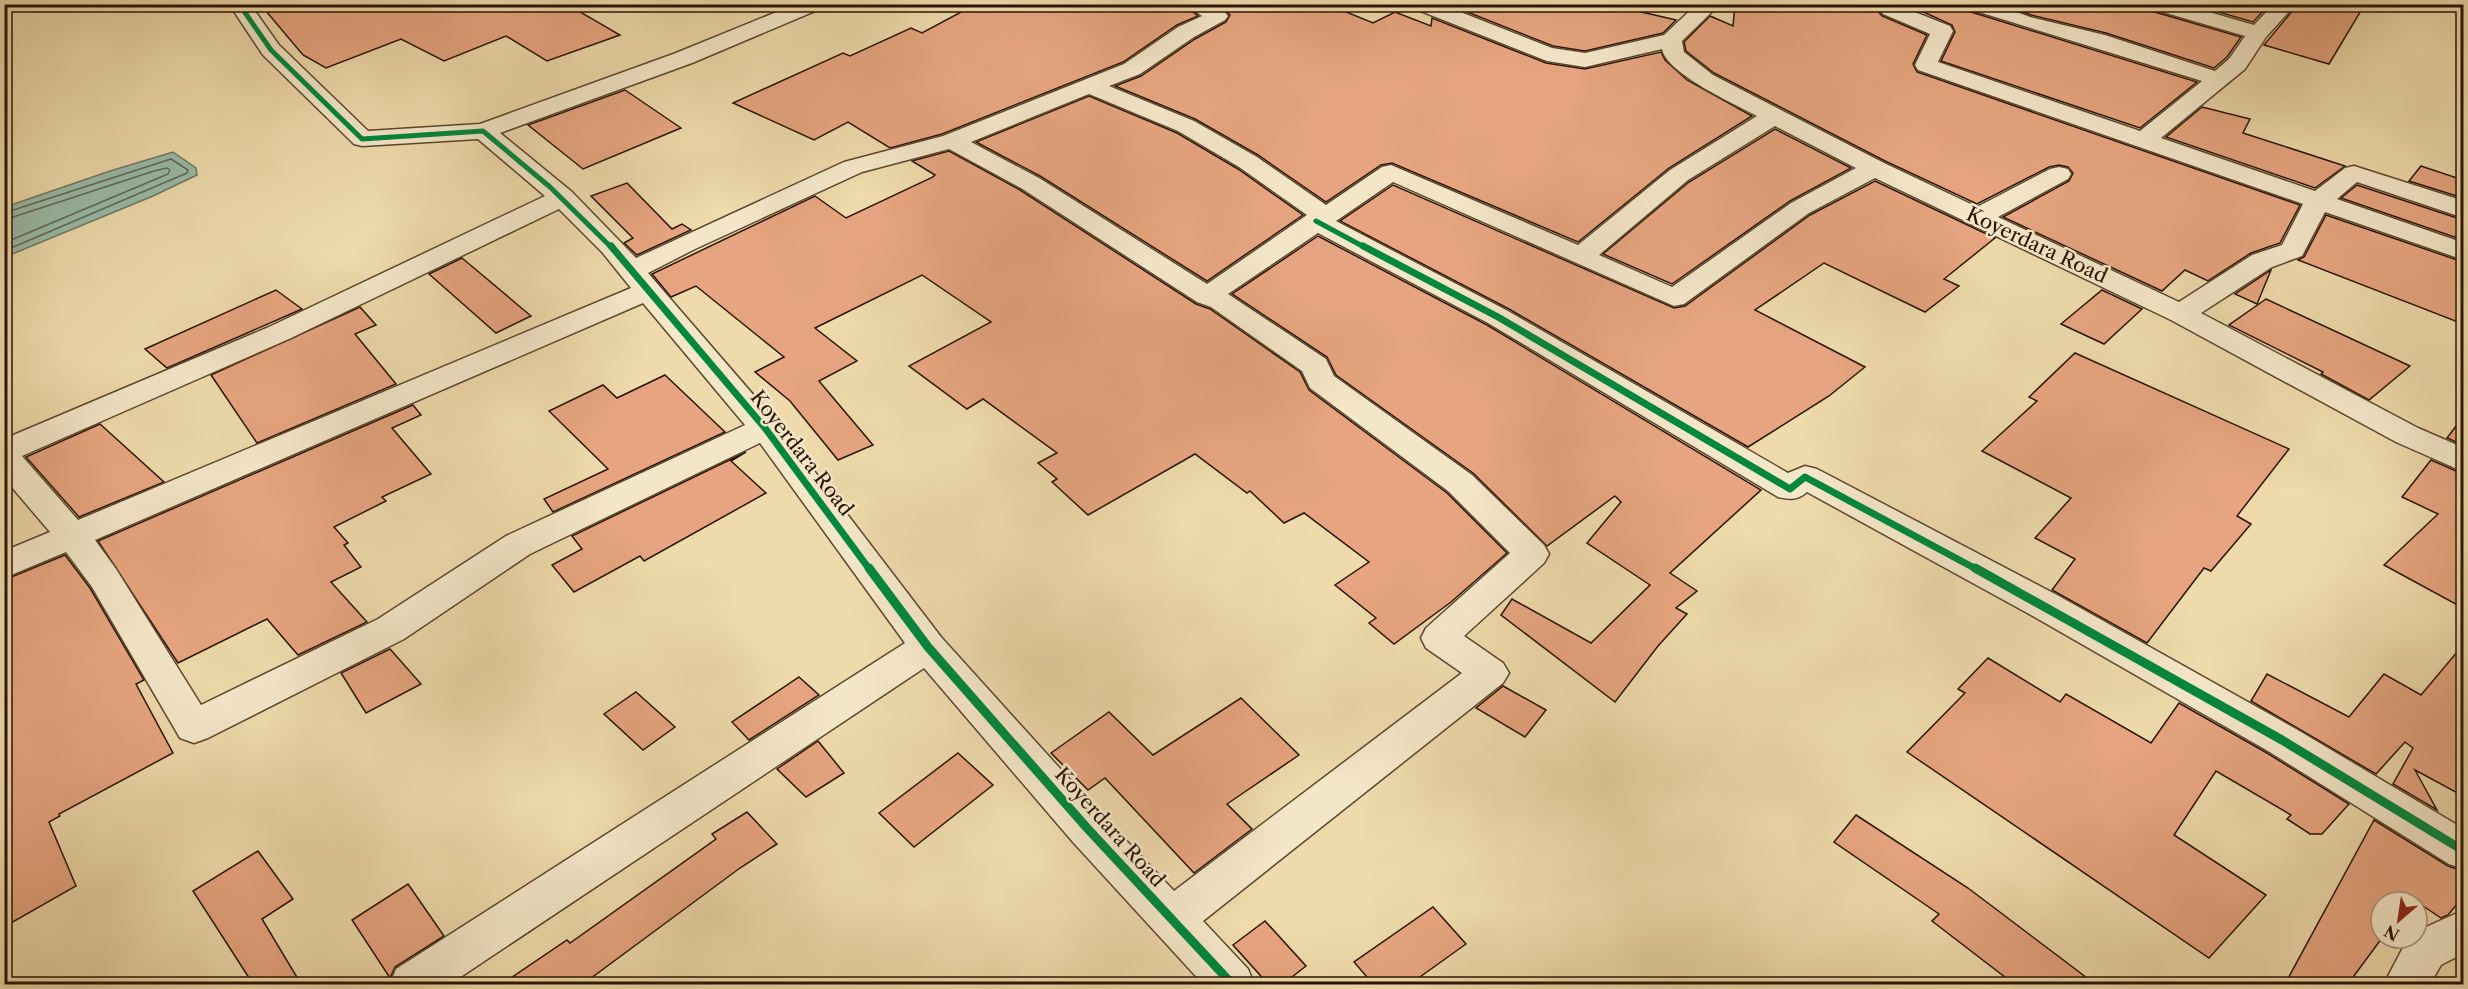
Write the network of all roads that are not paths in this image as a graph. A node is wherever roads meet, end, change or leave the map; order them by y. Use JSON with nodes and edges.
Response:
{"nodes":[{"id":1,"x":239,"y":4,"type":"edge"},
{"id":2,"x":815,"y":4,"type":"edge"},
{"id":3,"x":1195,"y":4,"type":"edge"},
{"id":4,"x":1420,"y":4,"type":"edge"},
{"id":5,"x":1710,"y":4,"type":"edge"},
{"id":6,"x":1894,"y":4,"type":"edge"},
{"id":7,"x":1973,"y":4,"type":"edge"},
{"id":8,"x":2037,"y":4,"type":"edge"},
{"id":9,"x":2156,"y":4,"type":"edge"},
{"id":10,"x":2222,"y":4,"type":"edge"},
{"id":11,"x":2276,"y":14,"type":"edge"},
{"id":12,"x":1671,"y":40,"type":"junction"},
{"id":13,"x":2237,"y":64,"type":"junction"},
{"id":14,"x":2219,"y":79,"type":"junction"},
{"id":15,"x":1089,"y":86,"type":"junction"},
{"id":16,"x":1774,"y":116,"type":"junction"},
{"id":17,"x":483,"y":131,"type":"junction"},
{"id":18,"x":2144,"y":140,"type":"junction"},
{"id":19,"x":952,"y":141,"type":"junction"},
{"id":20,"x":1875,"y":168,"type":"junction"},
{"id":21,"x":2059,"y":174,"type":"dead end"},
{"id":22,"x":563,"y":197,"type":"junction"},
{"id":23,"x":2318,"y":201,"type":"junction"},
{"id":24,"x":2463,"y":210,"type":"edge"},
{"id":25,"x":1978,"y":217,"type":"junction"},
{"id":26,"x":1321,"y":218,"type":"junction"},
{"id":27,"x":2463,"y":252,"type":"edge"},
{"id":28,"x":1582,"y":255,"type":"junction"},
{"id":29,"x":641,"y":281,"type":"junction"},
{"id":30,"x":1207,"y":296,"type":"junction"},
{"id":31,"x":2181,"y":314,"type":"junction"},
{"id":32,"x":765,"y":428,"type":"junction"},
{"id":33,"x":4,"y":454,"type":"edge"},
{"id":34,"x":2463,"y":461,"type":"edge"},
{"id":35,"x":72,"y":535,"type":"junction"},
{"id":36,"x":4,"y":565,"type":"edge"},
{"id":37,"x":928,"y":647,"type":"junction"},
{"id":38,"x":2463,"y":851,"type":"edge"},
{"id":39,"x":1172,"y":919,"type":"junction"},
{"id":40,"x":2463,"y":930,"type":"edge"},
{"id":41,"x":412,"y":984,"type":"edge"},
{"id":42,"x":1232,"y":984,"type":"edge"},
{"id":43,"x":2406,"y":984,"type":"edge"}],
"edges":[{"from":1,"to":17,"type":"street"},
{"from":2,"to":17,"type":"street"},
{"from":3,"to":15,"type":"street"},
{"from":4,"to":12,"type":"street"},
{"from":5,"to":12,"type":"street"},
{"from":6,"to":18,"type":"street"},
{"from":7,"to":14,"type":"street"},
{"from":8,"to":13,"type":"street"},
{"from":9,"to":11,"type":"street"},
{"from":10,"to":11,"type":"street"},
{"from":11,"to":13,"type":"street"},
{"from":12,"to":16,"type":"street","name":"Koyerdara Road"},
{"from":13,"to":14,"type":"street"},
{"from":14,"to":18,"type":"street"},
{"from":15,"to":19,"type":"street"},
{"from":15,"to":26,"type":"street"},
{"from":16,"to":20,"type":"street","name":"Koyerdara Road"},
{"from":16,"to":28,"type":"street"},
{"from":17,"to":22,"type":"street","name":"Koyerdara Road"},
{"from":18,"to":23,"type":"street"},
{"from":19,"to":29,"type":"street"},
{"from":19,"to":30,"type":"street"},
{"from":20,"to":25,"type":"street","name":"Koyerdara Road"},
{"from":20,"to":28,"type":"street"},
{"from":21,"to":25,"type":"street"},
{"from":22,"to":29,"type":"street","name":"Koyerdara Road"},
{"from":22,"to":33,"type":"street"},
{"from":23,"to":24,"type":"street"},
{"from":23,"to":27,"type":"street"},
{"from":23,"to":31,"type":"street"},
{"from":25,"to":31,"type":"street","name":"Koyerdara Road"},
{"from":26,"to":28,"type":"street"},
{"from":26,"to":30,"type":"street"},
{"from":26,"to":38,"type":"street"},
{"from":29,"to":32,"type":"street","name":"Koyerdara Road"},
{"from":29,"to":35,"type":"street"},
{"from":30,"to":39,"type":"street"},
{"from":31,"to":34,"type":"street","name":"Koyerdara Road"},
{"from":32,"to":35,"type":"street"},
{"from":32,"to":37,"type":"street","name":"Koyerdara Road"},
{"from":33,"to":35,"type":"street"},
{"from":35,"to":36,"type":"street"},
{"from":37,"to":39,"type":"street","name":"Koyerdara Road"},
{"from":37,"to":41,"type":"street"},
{"from":39,"to":42,"type":"street","name":"Koyerdara Road"},
{"from":40,"to":43,"type":"street"}]}
